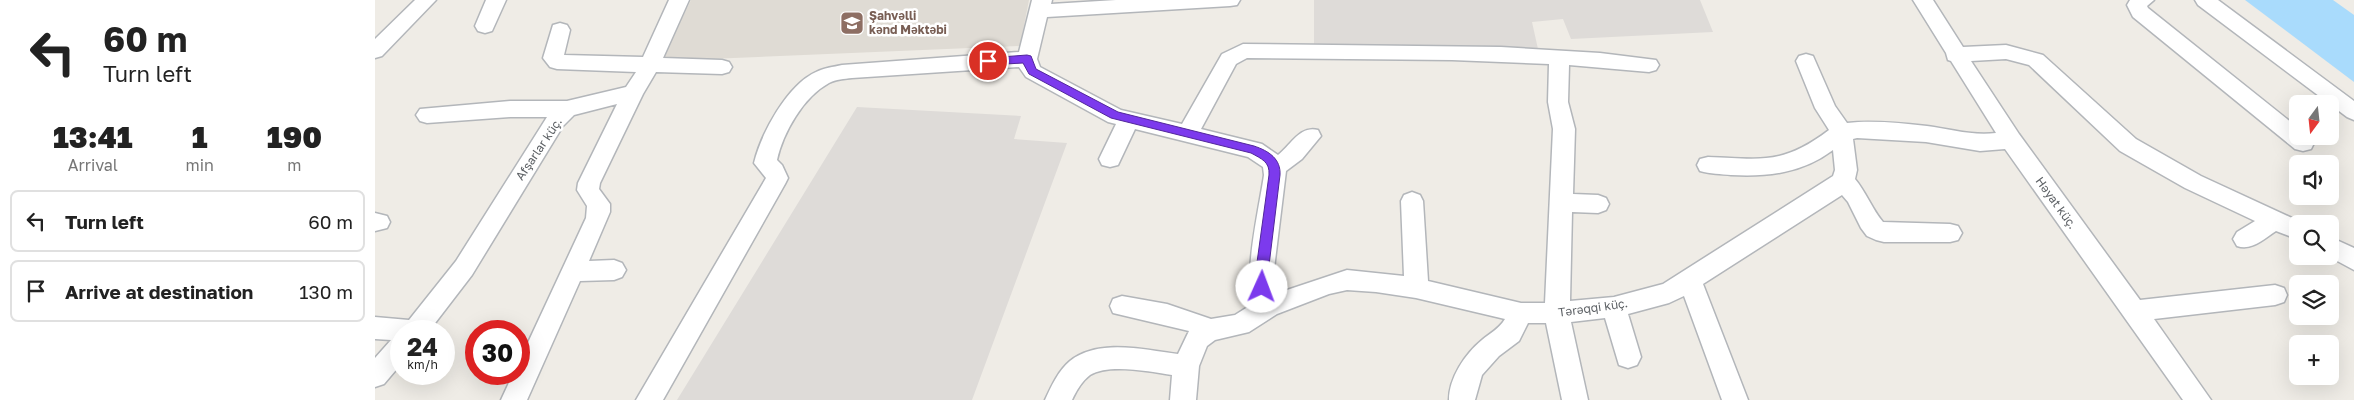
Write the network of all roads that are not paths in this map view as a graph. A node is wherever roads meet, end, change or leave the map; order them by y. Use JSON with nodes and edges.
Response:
{"nodes":[{"id":1,"x":425,"y":0,"type":"edge"},
{"id":2,"x":496,"y":0,"type":"edge"},
{"id":3,"x":679,"y":0,"type":"edge"},
{"id":4,"x":1230,"y":0,"type":"edge"},
{"id":5,"x":1923,"y":0,"type":"edge"},
{"id":6,"x":2144,"y":0,"type":"edge"},
{"id":7,"x":2205,"y":0,"type":"edge"},
{"id":8,"x":1192,"y":1,"type":"edge"},
{"id":9,"x":1041,"y":6,"type":"edge"},
{"id":10,"x":485,"y":26,"type":"dead end"},
{"id":11,"x":560,"y":30,"type":"dead end"},
{"id":12,"x":375,"y":51,"type":"edge"},
{"id":13,"x":1955,"y":55,"type":"junction"},
{"id":14,"x":1559,"y":57,"type":"junction"},
{"id":15,"x":1027,"y":59,"type":"junction"},
{"id":16,"x":1807,"y":61,"type":"dead end"},
{"id":17,"x":650,"y":65,"type":"junction"},
{"id":18,"x":1649,"y":66,"type":"dead end"},
{"id":19,"x":722,"y":67,"type":"dead end"},
{"id":20,"x":633,"y":93,"type":"junction"},
{"id":21,"x":567,"y":109,"type":"junction"},
{"id":22,"x":2354,"y":112,"type":"edge"},
{"id":23,"x":427,"y":115,"type":"dead end"},
{"id":24,"x":1129,"y":120,"type":"junction"},
{"id":25,"x":1841,"y":132,"type":"junction"},
{"id":26,"x":2289,"y":132,"type":"edge"},
{"id":27,"x":1188,"y":133,"type":"junction"},
{"id":28,"x":1311,"y":136,"type":"dead end"},
{"id":29,"x":2011,"y":140,"type":"junction"},
{"id":30,"x":1110,"y":159,"type":"dead end"},
{"id":31,"x":1709,"y":165,"type":"dead end"},
{"id":32,"x":1275,"y":166,"type":"junction"},
{"id":33,"x":1843,"y":181,"type":"junction"},
{"id":34,"x":1413,"y":201,"type":"dead end"},
{"id":35,"x":1561,"y":203,"type":"junction"},
{"id":36,"x":1598,"y":204,"type":"dead end"},
{"id":37,"x":2275,"y":220,"type":"junction"},
{"id":38,"x":2289,"y":226,"type":"edge"},
{"id":39,"x":1950,"y":233,"type":"dead end"},
{"id":40,"x":2245,"y":239,"type":"dead end"},
{"id":41,"x":2339,"y":251,"type":"edge"},
{"id":42,"x":2354,"y":260,"type":"edge"},
{"id":43,"x":614,"y":270,"type":"dead end"},
{"id":44,"x":573,"y":271,"type":"junction"},
{"id":45,"x":1691,"y":280,"type":"junction"},
{"id":46,"x":1416,"y":288,"type":"junction"},
{"id":47,"x":2275,"y":294,"type":"dead end"},
{"id":48,"x":1122,"y":306,"type":"dead end"},
{"id":49,"x":1268,"y":307,"type":"junction"},
{"id":50,"x":1614,"y":307,"type":"junction"},
{"id":51,"x":2133,"y":311,"type":"junction"},
{"id":52,"x":1521,"y":313,"type":"junction"},
{"id":53,"x":1557,"y":313,"type":"junction"},
{"id":54,"x":424,"y":320,"type":"edge"},
{"id":55,"x":375,"y":328,"type":"edge"},
{"id":56,"x":390,"y":329,"type":"edge"},
{"id":57,"x":1209,"y":330,"type":"junction"},
{"id":58,"x":1628,"y":357,"type":"dead end"},
{"id":59,"x":390,"y":359,"type":"edge"},
{"id":60,"x":1186,"y":366,"type":"junction"},
{"id":61,"x":375,"y":376,"type":"edge"},
{"id":62,"x":514,"y":400,"type":"edge"},
{"id":63,"x":649,"y":400,"type":"edge"},
{"id":64,"x":1058,"y":400,"type":"edge"},
{"id":65,"x":1183,"y":400,"type":"edge"},
{"id":66,"x":1462,"y":400,"type":"edge"},
{"id":67,"x":1575,"y":400,"type":"edge"},
{"id":68,"x":1735,"y":400,"type":"edge"},
{"id":69,"x":2198,"y":400,"type":"edge"}],
"edges":[{"from":1,"to":12,"type":"street"},
{"from":2,"to":10,"type":"street"},
{"from":3,"to":17,"type":"street"},
{"from":4,"to":8,"type":"street"},
{"from":5,"to":13,"type":"street","name":"Həyat küç."},
{"from":6,"to":26,"type":"street"},
{"from":7,"to":22,"type":"street"},
{"from":8,"to":9,"type":"street"},
{"from":9,"to":15,"type":"street"},
{"from":11,"to":17,"type":"street"},
{"from":13,"to":29,"type":"street","name":"Həyat küç."},
{"from":13,"to":37,"type":"street"},
{"from":14,"to":18,"type":"street"},
{"from":14,"to":27,"type":"street"},
{"from":14,"to":35,"type":"street"},
{"from":15,"to":24,"type":"street"},
{"from":15,"to":63,"type":"street"},
{"from":16,"to":25,"type":"street"},
{"from":17,"to":19,"type":"street"},
{"from":17,"to":20,"type":"street"},
{"from":20,"to":21,"type":"street","name":"Afşarlar küç."},
{"from":20,"to":44,"type":"street"},
{"from":21,"to":23,"type":"street"},
{"from":21,"to":54,"type":"street","name":"Afşarlar küç."},
{"from":24,"to":27,"type":"street"},
{"from":24,"to":30,"type":"street"},
{"from":25,"to":29,"type":"street"},
{"from":25,"to":31,"type":"street"},
{"from":25,"to":33,"type":"street"},
{"from":27,"to":32,"type":"street"},
{"from":28,"to":32,"type":"street"},
{"from":29,"to":51,"type":"street","name":"Həyat küç."},
{"from":32,"to":49,"type":"street"},
{"from":33,"to":39,"type":"street"},
{"from":33,"to":45,"type":"street","name":"Tərəqqi küç."},
{"from":34,"to":46,"type":"street"},
{"from":35,"to":36,"type":"street"},
{"from":35,"to":53,"type":"street"},
{"from":37,"to":38,"type":"street"},
{"from":37,"to":40,"type":"street"},
{"from":41,"to":42,"type":"street"},
{"from":43,"to":44,"type":"street"},
{"from":44,"to":62,"type":"street"},
{"from":45,"to":50,"type":"street","name":"Tərəqqi küç."},
{"from":45,"to":68,"type":"street"},
{"from":46,"to":49,"type":"street","name":"Tərəqqi küç."},
{"from":46,"to":52,"type":"street","name":"Tərəqqi küç."},
{"from":47,"to":51,"type":"street"},
{"from":48,"to":57,"type":"street"},
{"from":49,"to":57,"type":"street","name":"Tərəqqi küç."},
{"from":50,"to":53,"type":"street","name":"Tərəqqi küç."},
{"from":50,"to":58,"type":"street"},
{"from":51,"to":69,"type":"street","name":"Həyat küç."},
{"from":52,"to":53,"type":"street","name":"Tərəqqi küç."},
{"from":52,"to":66,"type":"street"},
{"from":53,"to":67,"type":"street"},
{"from":55,"to":56,"type":"street"},
{"from":57,"to":60,"type":"street"},
{"from":59,"to":61,"type":"street"},
{"from":60,"to":64,"type":"street"},
{"from":60,"to":65,"type":"street"}]}
